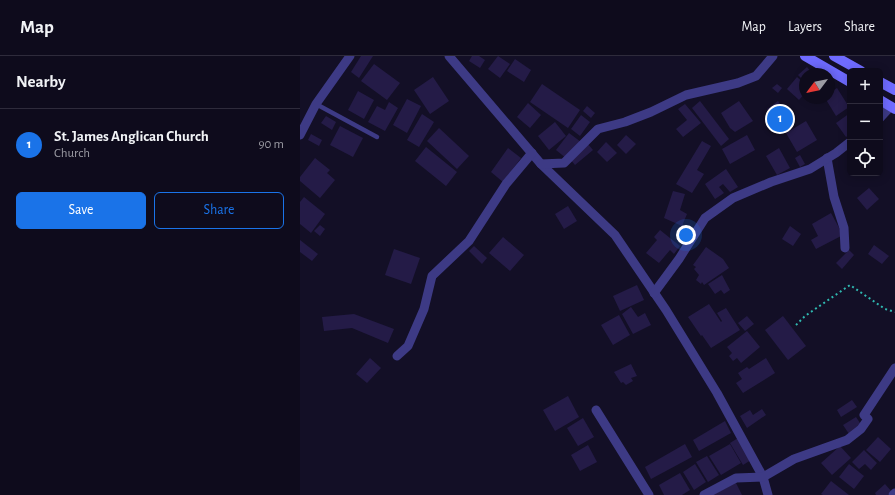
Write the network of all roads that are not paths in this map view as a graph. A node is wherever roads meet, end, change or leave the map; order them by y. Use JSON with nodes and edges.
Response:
{"nodes":[{"id":1,"x":350,"y":56,"type":"edge"},
{"id":2,"x":449,"y":56,"type":"edge"},
{"id":3,"x":773,"y":56,"type":"edge"},
{"id":4,"x":805,"y":56,"type":"edge"},
{"id":5,"x":834,"y":56,"type":"edge"},
{"id":6,"x":856,"y":68,"type":"edge"},
{"id":7,"x":847,"y":80,"type":"edge"},
{"id":8,"x":883,"y":84,"type":"edge"},
{"id":9,"x":895,"y":90,"type":"edge"},
{"id":10,"x":883,"y":102,"type":"edge"},
{"id":11,"x":316,"y":104,"type":"junction"},
{"id":12,"x":893,"y":108,"type":"edge"},
{"id":13,"x":883,"y":116,"type":"edge"},
{"id":14,"x":300,"y":134,"type":"edge"},
{"id":15,"x":377,"y":137,"type":"dead end"},
{"id":16,"x":847,"y":144,"type":"edge"},
{"id":17,"x":532,"y":153,"type":"junction"},
{"id":18,"x":827,"y":158,"type":"junction"},
{"id":19,"x":541,"y":164,"type":"junction"},
{"id":20,"x":845,"y":248,"type":"dead end"},
{"id":21,"x":654,"y":293,"type":"junction"},
{"id":22,"x":397,"y":356,"type":"dead end"},
{"id":23,"x":895,"y":368,"type":"edge"},
{"id":24,"x":596,"y":410,"type":"dead end"},
{"id":25,"x":763,"y":477,"type":"junction"},
{"id":26,"x":649,"y":495,"type":"edge"},
{"id":27,"x":704,"y":495,"type":"edge"},
{"id":28,"x":768,"y":495,"type":"edge"}],
"edges":[{"from":1,"to":11,"type":"street"},
{"from":2,"to":17,"type":"street"},
{"from":3,"to":19,"type":"street"},
{"from":4,"to":7,"type":"main road"},
{"from":5,"to":6,"type":"main road"},
{"from":8,"to":9,"type":"main road"},
{"from":10,"to":12,"type":"main road"},
{"from":11,"to":14,"type":"street"},
{"from":11,"to":15,"type":"lane"},
{"from":12,"to":13,"type":"street"},
{"from":16,"to":18,"type":"street"},
{"from":17,"to":19,"type":"street"},
{"from":17,"to":22,"type":"street"},
{"from":18,"to":20,"type":"street"},
{"from":18,"to":21,"type":"street"},
{"from":19,"to":21,"type":"street"},
{"from":21,"to":25,"type":"street"},
{"from":23,"to":25,"type":"street"},
{"from":24,"to":26,"type":"street"},
{"from":25,"to":27,"type":"street"},
{"from":25,"to":28,"type":"street"}]}
